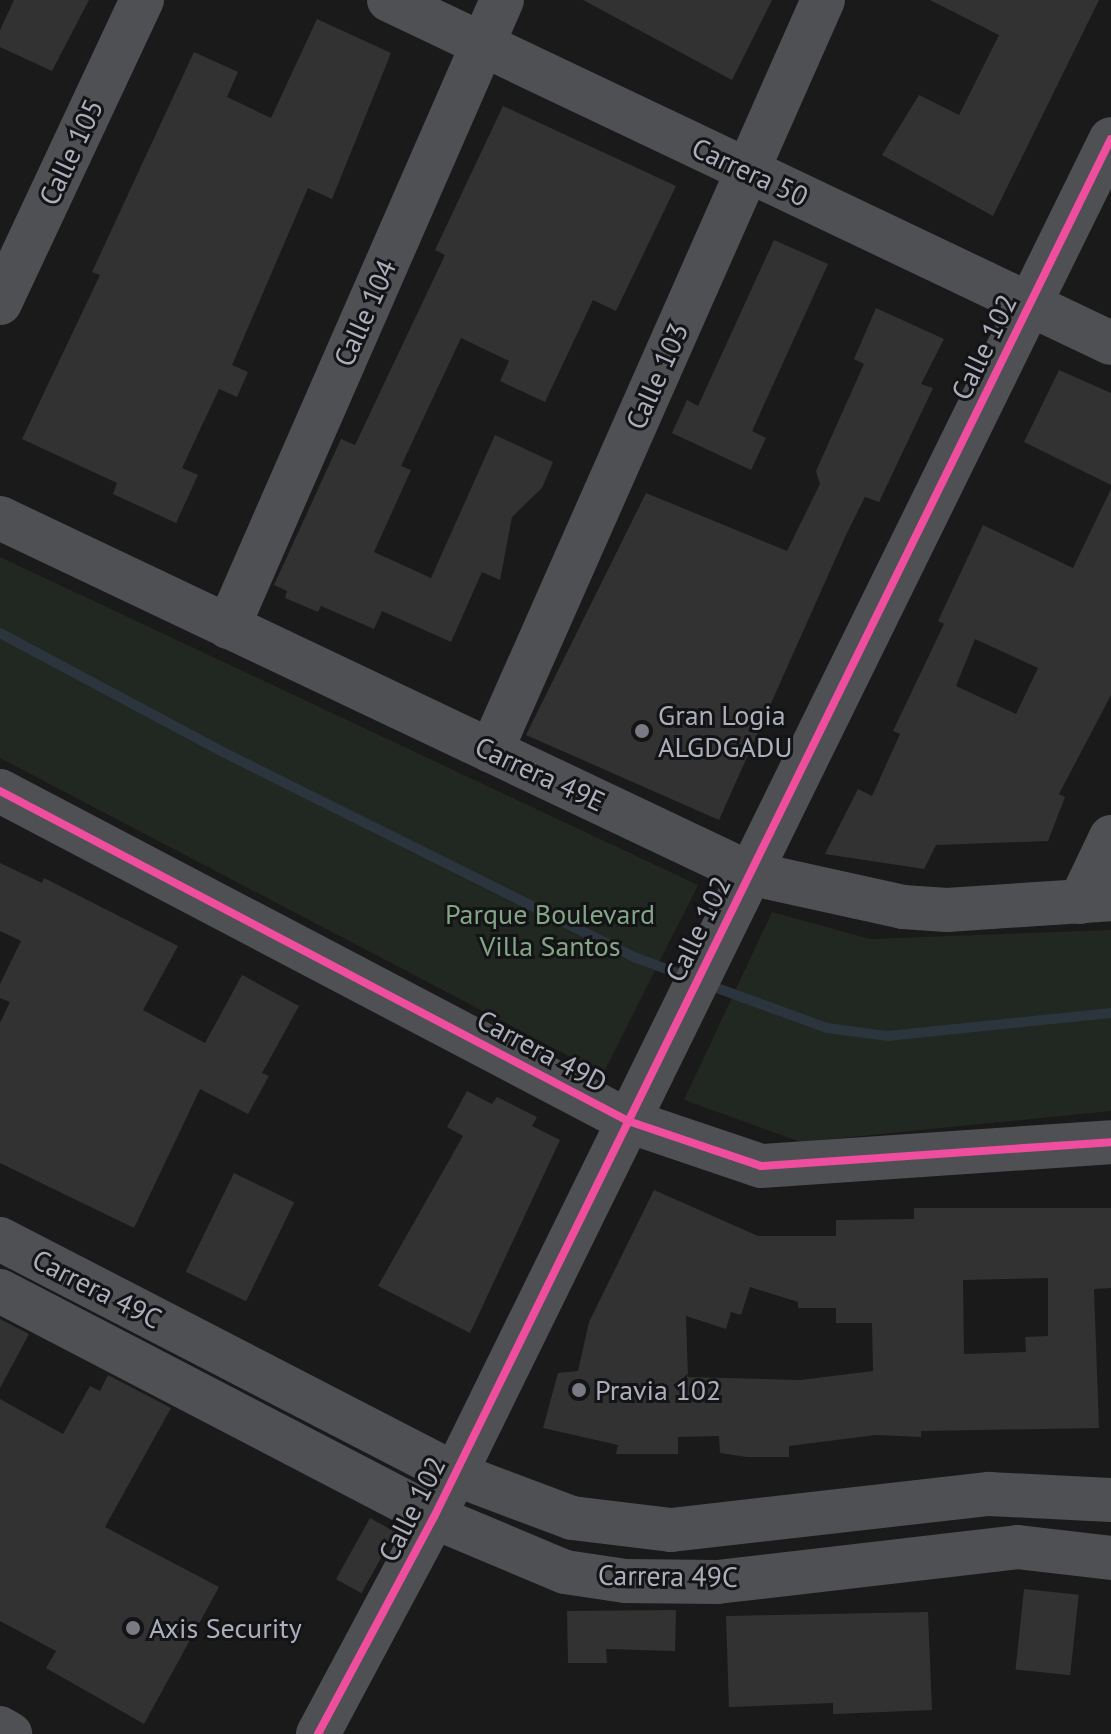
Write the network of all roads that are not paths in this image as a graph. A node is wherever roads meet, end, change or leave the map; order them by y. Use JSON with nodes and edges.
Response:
{"nodes":[{"id":1,"x":142,"y":0,"type":"edge"},
{"id":2,"x":389,"y":0,"type":"edge"},
{"id":3,"x":502,"y":0,"type":"edge"},
{"id":4,"x":823,"y":0,"type":"edge"},
{"id":5,"x":483,"y":45,"type":"junction"},
{"id":6,"x":1111,"y":139,"type":"edge"},
{"id":7,"x":747,"y":171,"type":"junction"},
{"id":8,"x":0,"y":303,"type":"edge"},
{"id":9,"x":1029,"y":305,"type":"junction"},
{"id":10,"x":1111,"y":343,"type":"edge"},
{"id":11,"x":0,"y":518,"type":"edge"},
{"id":12,"x":228,"y":627,"type":"junction"},
{"id":13,"x":491,"y":751,"type":"junction"},
{"id":14,"x":0,"y":791,"type":"edge"},
{"id":15,"x":1111,"y":837,"type":"edge"},
{"id":16,"x":749,"y":873,"type":"junction"},
{"id":17,"x":1095,"y":901,"type":"edge"},
{"id":18,"x":628,"y":1121,"type":"junction"},
{"id":19,"x":1111,"y":1142,"type":"edge"},
{"id":20,"x":0,"y":1239,"type":"edge"},
{"id":21,"x":0,"y":1291,"type":"edge"},
{"id":22,"x":455,"y":1474,"type":"junction"},
{"id":23,"x":1111,"y":1500,"type":"edge"},
{"id":24,"x":434,"y":1517,"type":"junction"},
{"id":25,"x":1111,"y":1558,"type":"edge"},
{"id":26,"x":0,"y":1728,"type":"edge"},
{"id":27,"x":10,"y":1734,"type":"edge"},
{"id":28,"x":318,"y":1734,"type":"edge"}],
"edges":[{"from":1,"to":8,"type":"street","name":"Calle 105"},
{"from":2,"to":5,"type":"street","name":"Carrera 50"},
{"from":3,"to":5,"type":"street","name":"Calle 104"},
{"from":4,"to":7,"type":"street","name":"Calle 103"},
{"from":5,"to":7,"type":"street","name":"Carrera 50"},
{"from":5,"to":12,"type":"street","name":"Calle 104"},
{"from":6,"to":9,"type":"street","name":"Calle 102"},
{"from":7,"to":9,"type":"street","name":"Carrera 50"},
{"from":7,"to":13,"type":"street","name":"Calle 103"},
{"from":9,"to":10,"type":"street","name":"Carrera 50"},
{"from":9,"to":16,"type":"street","name":"Calle 102"},
{"from":11,"to":12,"type":"street","name":"Carrera 49E"},
{"from":12,"to":13,"type":"street","name":"Carrera 49E"},
{"from":13,"to":16,"type":"street","name":"Carrera 49E"},
{"from":14,"to":18,"type":"street","name":"Carrera 49D"},
{"from":15,"to":17,"type":"street"},
{"from":16,"to":17,"type":"street","name":"Carrera 49E"},
{"from":16,"to":18,"type":"street","name":"Calle 102"},
{"from":18,"to":19,"type":"street","name":"Carrera 49D"},
{"from":18,"to":22,"type":"street","name":"Calle 102"},
{"from":20,"to":22,"type":"street","name":"Carrera 49C"},
{"from":21,"to":24,"type":"street","name":"Carrera 49C"},
{"from":22,"to":23,"type":"street","name":"Carrera 49C"},
{"from":22,"to":24,"type":"street","name":"Calle 102"},
{"from":24,"to":25,"type":"street","name":"Carrera 49C"},
{"from":24,"to":28,"type":"street","name":"Calle 102"},
{"from":26,"to":27,"type":"street"}]}
